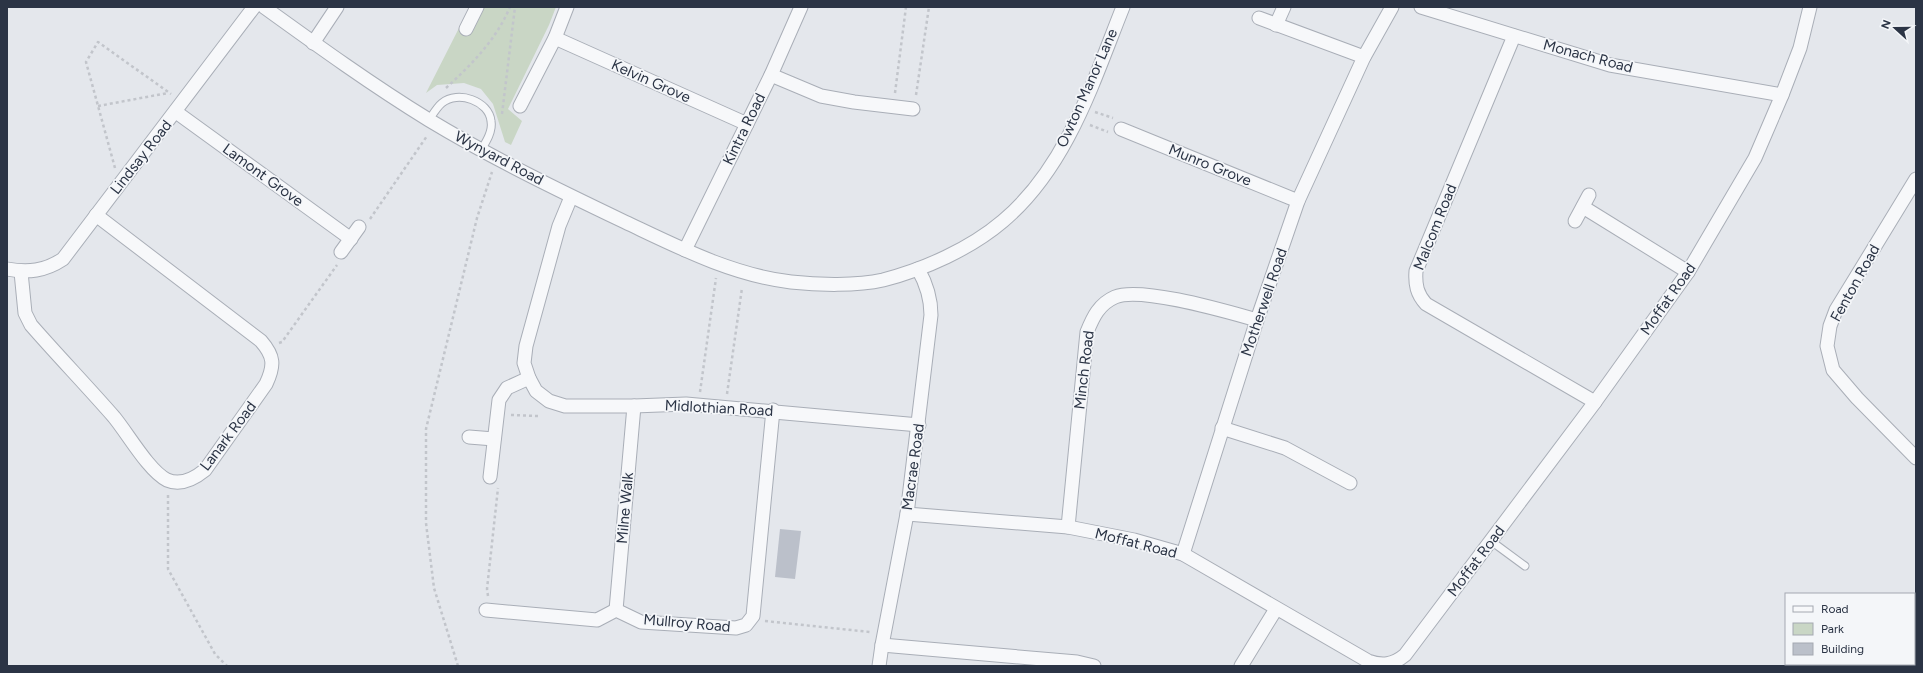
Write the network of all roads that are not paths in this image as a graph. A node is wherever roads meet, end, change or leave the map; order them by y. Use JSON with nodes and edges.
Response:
{"nodes":[{"id":1,"x":254,"y":7,"type":"edge"},
{"id":2,"x":264,"y":7,"type":"edge"},
{"id":3,"x":337,"y":7,"type":"edge"},
{"id":4,"x":477,"y":7,"type":"edge"},
{"id":5,"x":567,"y":7,"type":"edge"},
{"id":6,"x":801,"y":7,"type":"edge"},
{"id":7,"x":1284,"y":7,"type":"edge"},
{"id":8,"x":1392,"y":7,"type":"edge"},
{"id":9,"x":1421,"y":7,"type":"edge"},
{"id":10,"x":1810,"y":7,"type":"edge"},
{"id":11,"x":1120,"y":8,"type":"edge"},
{"id":12,"x":1259,"y":18,"type":"dead end"},
{"id":13,"x":1276,"y":25,"type":"junction"},
{"id":14,"x":466,"y":29,"type":"dead end"},
{"id":15,"x":1514,"y":36,"type":"junction"},
{"id":16,"x":555,"y":38,"type":"junction"},
{"id":17,"x":313,"y":43,"type":"junction"},
{"id":18,"x":1364,"y":57,"type":"junction"},
{"id":19,"x":771,"y":75,"type":"junction"},
{"id":20,"x":1782,"y":95,"type":"junction"},
{"id":21,"x":520,"y":106,"type":"dead end"},
{"id":22,"x":179,"y":107,"type":"junction"},
{"id":23,"x":913,"y":109,"type":"road end"},
{"id":24,"x":432,"y":122,"type":"junction"},
{"id":25,"x":747,"y":124,"type":"junction"},
{"id":26,"x":1121,"y":129,"type":"road end"},
{"id":27,"x":481,"y":150,"type":"junction"},
{"id":28,"x":1916,"y":180,"type":"edge"},
{"id":29,"x":1589,"y":195,"type":"dead end"},
{"id":30,"x":572,"y":197,"type":"junction"},
{"id":31,"x":1298,"y":201,"type":"junction"},
{"id":32,"x":1583,"y":207,"type":"junction"},
{"id":33,"x":96,"y":214,"type":"junction"},
{"id":34,"x":1575,"y":221,"type":"dead end"},
{"id":35,"x":359,"y":227,"type":"road end"},
{"id":36,"x":351,"y":239,"type":"junction"},
{"id":37,"x":685,"y":250,"type":"junction"},
{"id":38,"x":341,"y":256,"type":"road end"},
{"id":39,"x":918,"y":268,"type":"junction"},
{"id":40,"x":7,"y":269,"type":"edge"},
{"id":41,"x":21,"y":272,"type":"junction"},
{"id":42,"x":1688,"y":272,"type":"junction"},
{"id":43,"x":753,"y":276,"type":"joint"},
{"id":44,"x":1257,"y":320,"type":"junction"},
{"id":45,"x":529,"y":378,"type":"junction"},
{"id":46,"x":1595,"y":402,"type":"junction"},
{"id":47,"x":634,"y":406,"type":"junction"},
{"id":48,"x":773,"y":410,"type":"junction"},
{"id":49,"x":919,"y":425,"type":"junction"},
{"id":50,"x":1222,"y":428,"type":"junction"},
{"id":51,"x":469,"y":437,"type":"dead end"},
{"id":52,"x":494,"y":439,"type":"junction"},
{"id":53,"x":1916,"y":458,"type":"edge"},
{"id":54,"x":494,"y":481,"type":"road end"},
{"id":55,"x":1350,"y":483,"type":"dead end"},
{"id":56,"x":907,"y":514,"type":"junction"},
{"id":57,"x":1068,"y":528,"type":"junction"},
{"id":58,"x":1491,"y":541,"type":"junction"},
{"id":59,"x":1183,"y":554,"type":"junction"},
{"id":60,"x":1525,"y":566,"type":"dead end"},
{"id":61,"x":1276,"y":609,"type":"junction"},
{"id":62,"x":488,"y":610,"type":"road end"},
{"id":63,"x":616,"y":610,"type":"junction"},
{"id":64,"x":883,"y":639,"type":"junction"},
{"id":65,"x":880,"y":666,"type":"edge"},
{"id":66,"x":1094,"y":666,"type":"edge"},
{"id":67,"x":1242,"y":666,"type":"edge"}],
"edges":[{"from":1,"to":22,"type":"street","name":"Lindsay Road"},
{"from":2,"to":17,"type":"street","name":"Wynyard Road"},
{"from":3,"to":17,"type":"street"},
{"from":4,"to":14,"type":"street"},
{"from":5,"to":16,"type":"street"},
{"from":6,"to":19,"type":"street","name":"Kintra Road"},
{"from":7,"to":13,"type":"street"},
{"from":8,"to":18,"type":"street","name":"Motherwell Road"},
{"from":9,"to":15,"type":"street","name":"Monach Road"},
{"from":10,"to":20,"type":"street","name":"Moffat Road"},
{"from":11,"to":39,"type":"street","name":"Owton Manor Lane"},
{"from":12,"to":13,"type":"street"},
{"from":13,"to":18,"type":"street"},
{"from":15,"to":20,"type":"street","name":"Monach Road"},
{"from":15,"to":46,"type":"street","name":"Malcom Road"},
{"from":16,"to":21,"type":"street"},
{"from":16,"to":25,"type":"street","name":"Kelvin Grove"},
{"from":17,"to":24,"type":"street","name":"Wynyard Road"},
{"from":18,"to":31,"type":"street","name":"Motherwell Road"},
{"from":19,"to":23,"type":"street"},
{"from":19,"to":25,"type":"street","name":"Kintra Road"},
{"from":20,"to":42,"type":"street","name":"Moffat Road"},
{"from":22,"to":33,"type":"street","name":"Lindsay Road"},
{"from":22,"to":36,"type":"street","name":"Lamont Grove"},
{"from":24,"to":27,"type":"street","name":"Wynyard Road"},
{"from":24,"to":27,"type":"lane"},
{"from":25,"to":37,"type":"street","name":"Kintra Road"},
{"from":26,"to":31,"type":"street","name":"Munro Grove"},
{"from":27,"to":30,"type":"street","name":"Wynyard Road"},
{"from":28,"to":53,"type":"street","name":"Fenton Road"},
{"from":29,"to":32,"type":"street"},
{"from":30,"to":37,"type":"street","name":"Wynyard Road"},
{"from":30,"to":45,"type":"street","name":"Midlothian Road"},
{"from":31,"to":44,"type":"street","name":"Motherwell Road"},
{"from":32,"to":34,"type":"street"},
{"from":32,"to":42,"type":"street"},
{"from":33,"to":41,"type":"street","name":"Lindsay Road"},
{"from":33,"to":41,"type":"street","name":"Lanark Road"},
{"from":35,"to":36,"type":"street"},
{"from":36,"to":38,"type":"street"},
{"from":37,"to":43,"type":"street","name":"Wynyard Road"},
{"from":39,"to":43,"type":"street","name":"Owton Manor Lane"},
{"from":39,"to":49,"type":"street","name":"Macrae Road"},
{"from":40,"to":41,"type":"street","name":"Lindsay Road"},
{"from":42,"to":46,"type":"street","name":"Moffat Road"},
{"from":44,"to":50,"type":"street","name":"Motherwell Road"},
{"from":44,"to":57,"type":"street","name":"Minch Road"},
{"from":45,"to":47,"type":"street","name":"Midlothian Road"},
{"from":45,"to":52,"type":"street"},
{"from":46,"to":58,"type":"street","name":"Moffat Road"},
{"from":47,"to":48,"type":"street","name":"Midlothian Road"},
{"from":47,"to":63,"type":"street","name":"Milne Walk"},
{"from":48,"to":49,"type":"street","name":"Midlothian Road"},
{"from":48,"to":63,"type":"street","name":"Mullroy Road"},
{"from":49,"to":56,"type":"street","name":"Macrae Road"},
{"from":50,"to":55,"type":"street"},
{"from":50,"to":59,"type":"street","name":"Motherwell Road"},
{"from":51,"to":52,"type":"street"},
{"from":52,"to":54,"type":"street"},
{"from":56,"to":57,"type":"street","name":"Moffat Road"},
{"from":56,"to":64,"type":"street","name":"Macrae Road"},
{"from":57,"to":59,"type":"street","name":"Moffat Road"},
{"from":58,"to":60,"type":"lane"},
{"from":58,"to":61,"type":"street","name":"Moffat Road"},
{"from":59,"to":61,"type":"street","name":"Moffat Road"},
{"from":61,"to":67,"type":"street"},
{"from":62,"to":63,"type":"street"},
{"from":64,"to":65,"type":"street","name":"Macrae Road"},
{"from":64,"to":66,"type":"street"}]}
